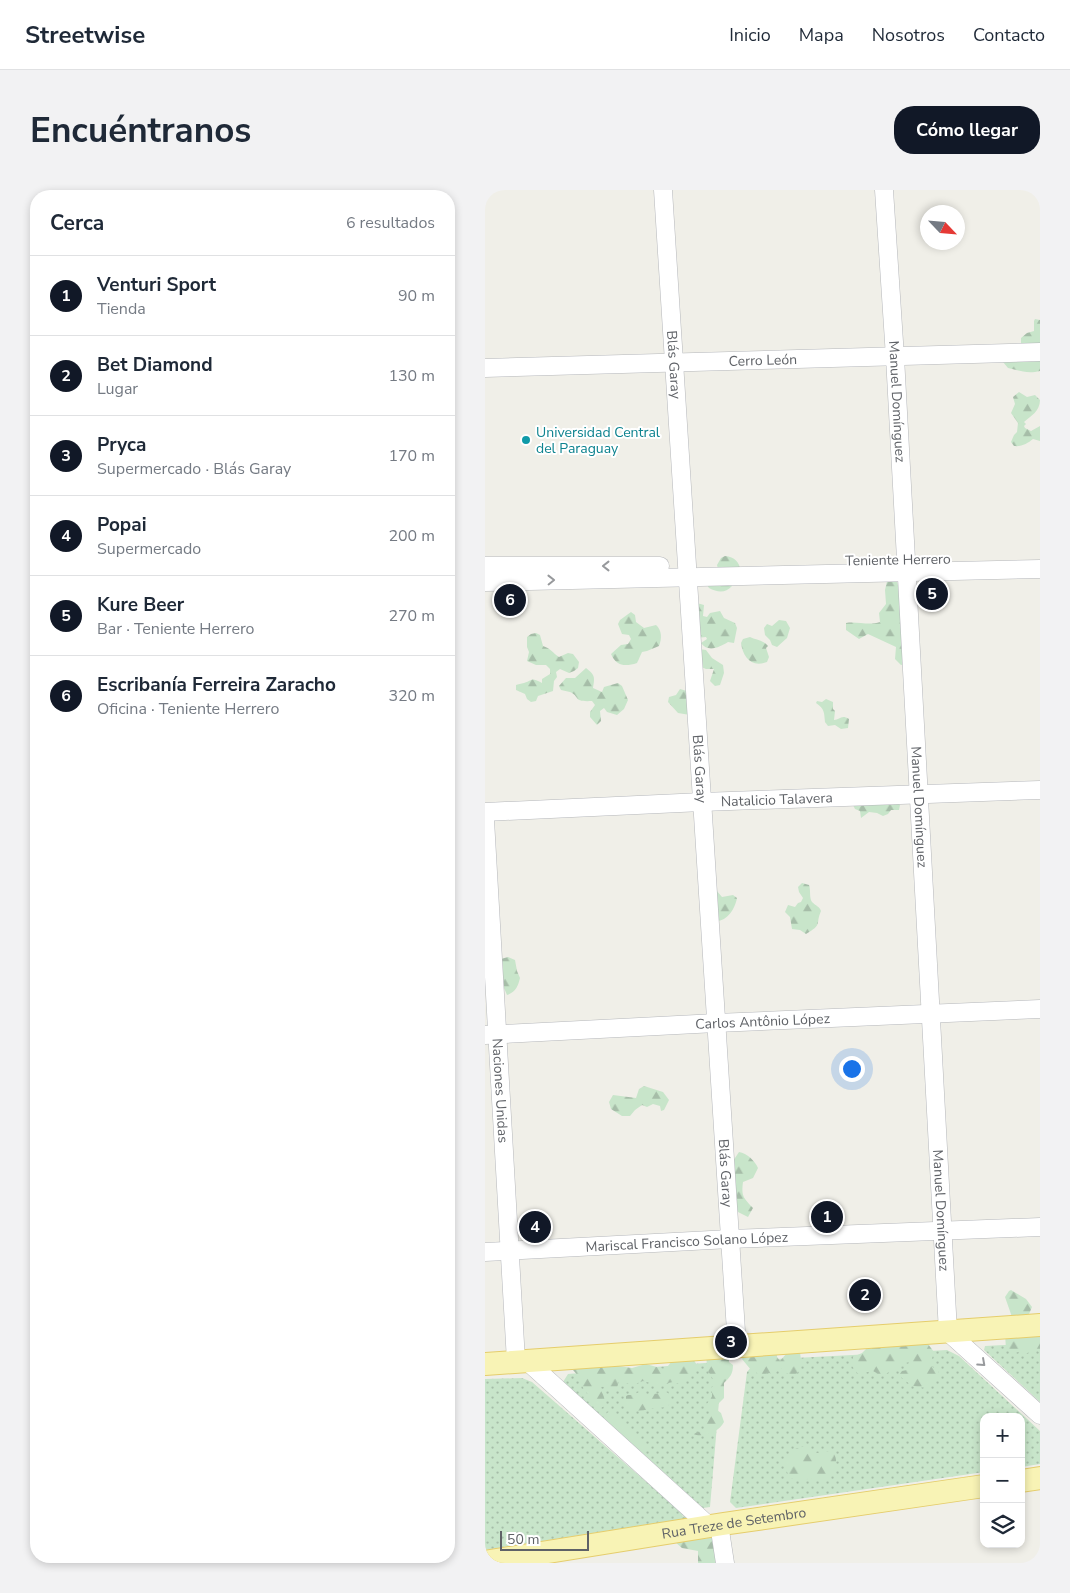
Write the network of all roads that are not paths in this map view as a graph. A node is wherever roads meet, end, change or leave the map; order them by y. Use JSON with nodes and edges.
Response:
{"nodes":[{"id":1,"x":663,"y":190,"type":"edge"},
{"id":2,"x":885,"y":190,"type":"edge"},
{"id":3,"x":1040,"y":352,"type":"edge"},
{"id":4,"x":895,"y":357,"type":"junction"},
{"id":5,"x":675,"y":363,"type":"junction"},
{"id":6,"x":485,"y":368,"type":"edge"},
{"id":7,"x":1040,"y":558,"type":"edge"},
{"id":8,"x":1008,"y":564,"type":"junction"},
{"id":9,"x":485,"y":566,"type":"edge"},
{"id":10,"x":907,"y":566,"type":"junction"},
{"id":11,"x":1040,"y":569,"type":"edge"},
{"id":12,"x":688,"y":572,"type":"junction"},
{"id":13,"x":585,"y":573,"type":"junction"},
{"id":14,"x":485,"y":582,"type":"edge"},
{"id":15,"x":1040,"y":790,"type":"edge"},
{"id":16,"x":919,"y":794,"type":"junction"},
{"id":17,"x":702,"y":802,"type":"junction"},
{"id":18,"x":485,"y":812,"type":"edge"},
{"id":19,"x":485,"y":820,"type":"edge"},
{"id":20,"x":1040,"y":1009,"type":"edge"},
{"id":21,"x":931,"y":1014,"type":"junction"},
{"id":22,"x":716,"y":1023,"type":"junction"},
{"id":23,"x":492,"y":1034,"type":"edge"},
{"id":24,"x":1040,"y":1227,"type":"edge"},
{"id":25,"x":943,"y":1230,"type":"junction"},
{"id":26,"x":730,"y":1239,"type":"junction"},
{"id":27,"x":511,"y":1250,"type":"junction"},
{"id":28,"x":485,"y":1252,"type":"edge"},
{"id":29,"x":1040,"y":1325,"type":"edge"},
{"id":30,"x":948,"y":1332,"type":"junction"},
{"id":31,"x":737,"y":1347,"type":"junction"},
{"id":32,"x":522,"y":1361,"type":"junction"},
{"id":33,"x":485,"y":1364,"type":"edge"},
{"id":34,"x":1040,"y":1415,"type":"edge"},
{"id":35,"x":1040,"y":1478,"type":"edge"},
{"id":36,"x":1025,"y":1480,"type":"edge"},
{"id":37,"x":980,"y":1487,"type":"edge"},
{"id":38,"x":714,"y":1525,"type":"junction"},
{"id":39,"x":485,"y":1562,"type":"edge"},
{"id":40,"x":725,"y":1563,"type":"edge"}],
"edges":[{"from":1,"to":5,"type":"street","name":"Blás Garay"},
{"from":2,"to":4,"type":"street","name":"Manuel Domínguez"},
{"from":3,"to":4,"type":"street","name":"Cerro León"},
{"from":4,"to":5,"type":"street","name":"Cerro León"},
{"from":4,"to":10,"type":"street","name":"Manuel Domínguez"},
{"from":5,"to":6,"type":"street","name":"Cerro León"},
{"from":5,"to":12,"type":"street","name":"Blás Garay"},
{"from":7,"to":8,"type":"street","name":"Teniente Herrero"},
{"from":8,"to":10,"type":"street","name":"Teniente Herrero"},
{"from":8,"to":11,"type":"street","name":"Teniente Herrero"},
{"from":9,"to":13,"type":"street","name":"Teniente Herrero"},
{"from":10,"to":12,"type":"street","name":"Teniente Herrero"},
{"from":10,"to":16,"type":"street","name":"Manuel Domínguez"},
{"from":12,"to":13,"type":"street","name":"Teniente Herrero"},
{"from":12,"to":17,"type":"street","name":"Blás Garay"},
{"from":14,"to":13,"type":"street","name":"Teniente Herrero","one_way":true},
{"from":15,"to":16,"type":"street","name":"Natalicio Talavera"},
{"from":16,"to":17,"type":"street","name":"Natalicio Talavera"},
{"from":16,"to":21,"type":"street","name":"Manuel Domínguez"},
{"from":17,"to":18,"type":"street","name":"Natalicio Talavera"},
{"from":17,"to":22,"type":"street","name":"Blás Garay"},
{"from":19,"to":23,"type":"street","name":"Naciones Unidas"},
{"from":20,"to":21,"type":"street","name":"Carlos Antônio López"},
{"from":21,"to":22,"type":"street","name":"Carlos Antônio López"},
{"from":21,"to":25,"type":"street","name":"Manuel Domínguez"},
{"from":22,"to":23,"type":"street","name":"Carlos Antônio López"},
{"from":22,"to":26,"type":"street","name":"Blás Garay"},
{"from":23,"to":27,"type":"street","name":"Naciones Unidas"},
{"from":24,"to":25,"type":"street","name":"Mariscal Francisco Solano López"},
{"from":25,"to":26,"type":"street","name":"Mariscal Francisco Solano López"},
{"from":25,"to":30,"type":"street","name":"Manuel Domínguez"},
{"from":26,"to":27,"type":"street","name":"Mariscal Francisco Solano López"},
{"from":26,"to":31,"type":"street","name":"Blás Garay"},
{"from":27,"to":28,"type":"street","name":"Mariscal Francisco Solano López"},
{"from":27,"to":32,"type":"street","name":"Naciones Unidas"},
{"from":29,"to":30,"type":"main road"},
{"from":30,"to":31,"type":"main road"},
{"from":30,"to":34,"type":"street","one_way":true},
{"from":31,"to":32,"type":"main road"},
{"from":32,"to":33,"type":"main road"},
{"from":32,"to":38,"type":"street"},
{"from":35,"to":36,"type":"main road"},
{"from":37,"to":38,"type":"main road","name":"Rua Treze de Setembro"},
{"from":38,"to":39,"type":"main road","name":"Rua Treze de Setembro"},
{"from":38,"to":40,"type":"street"}]}
